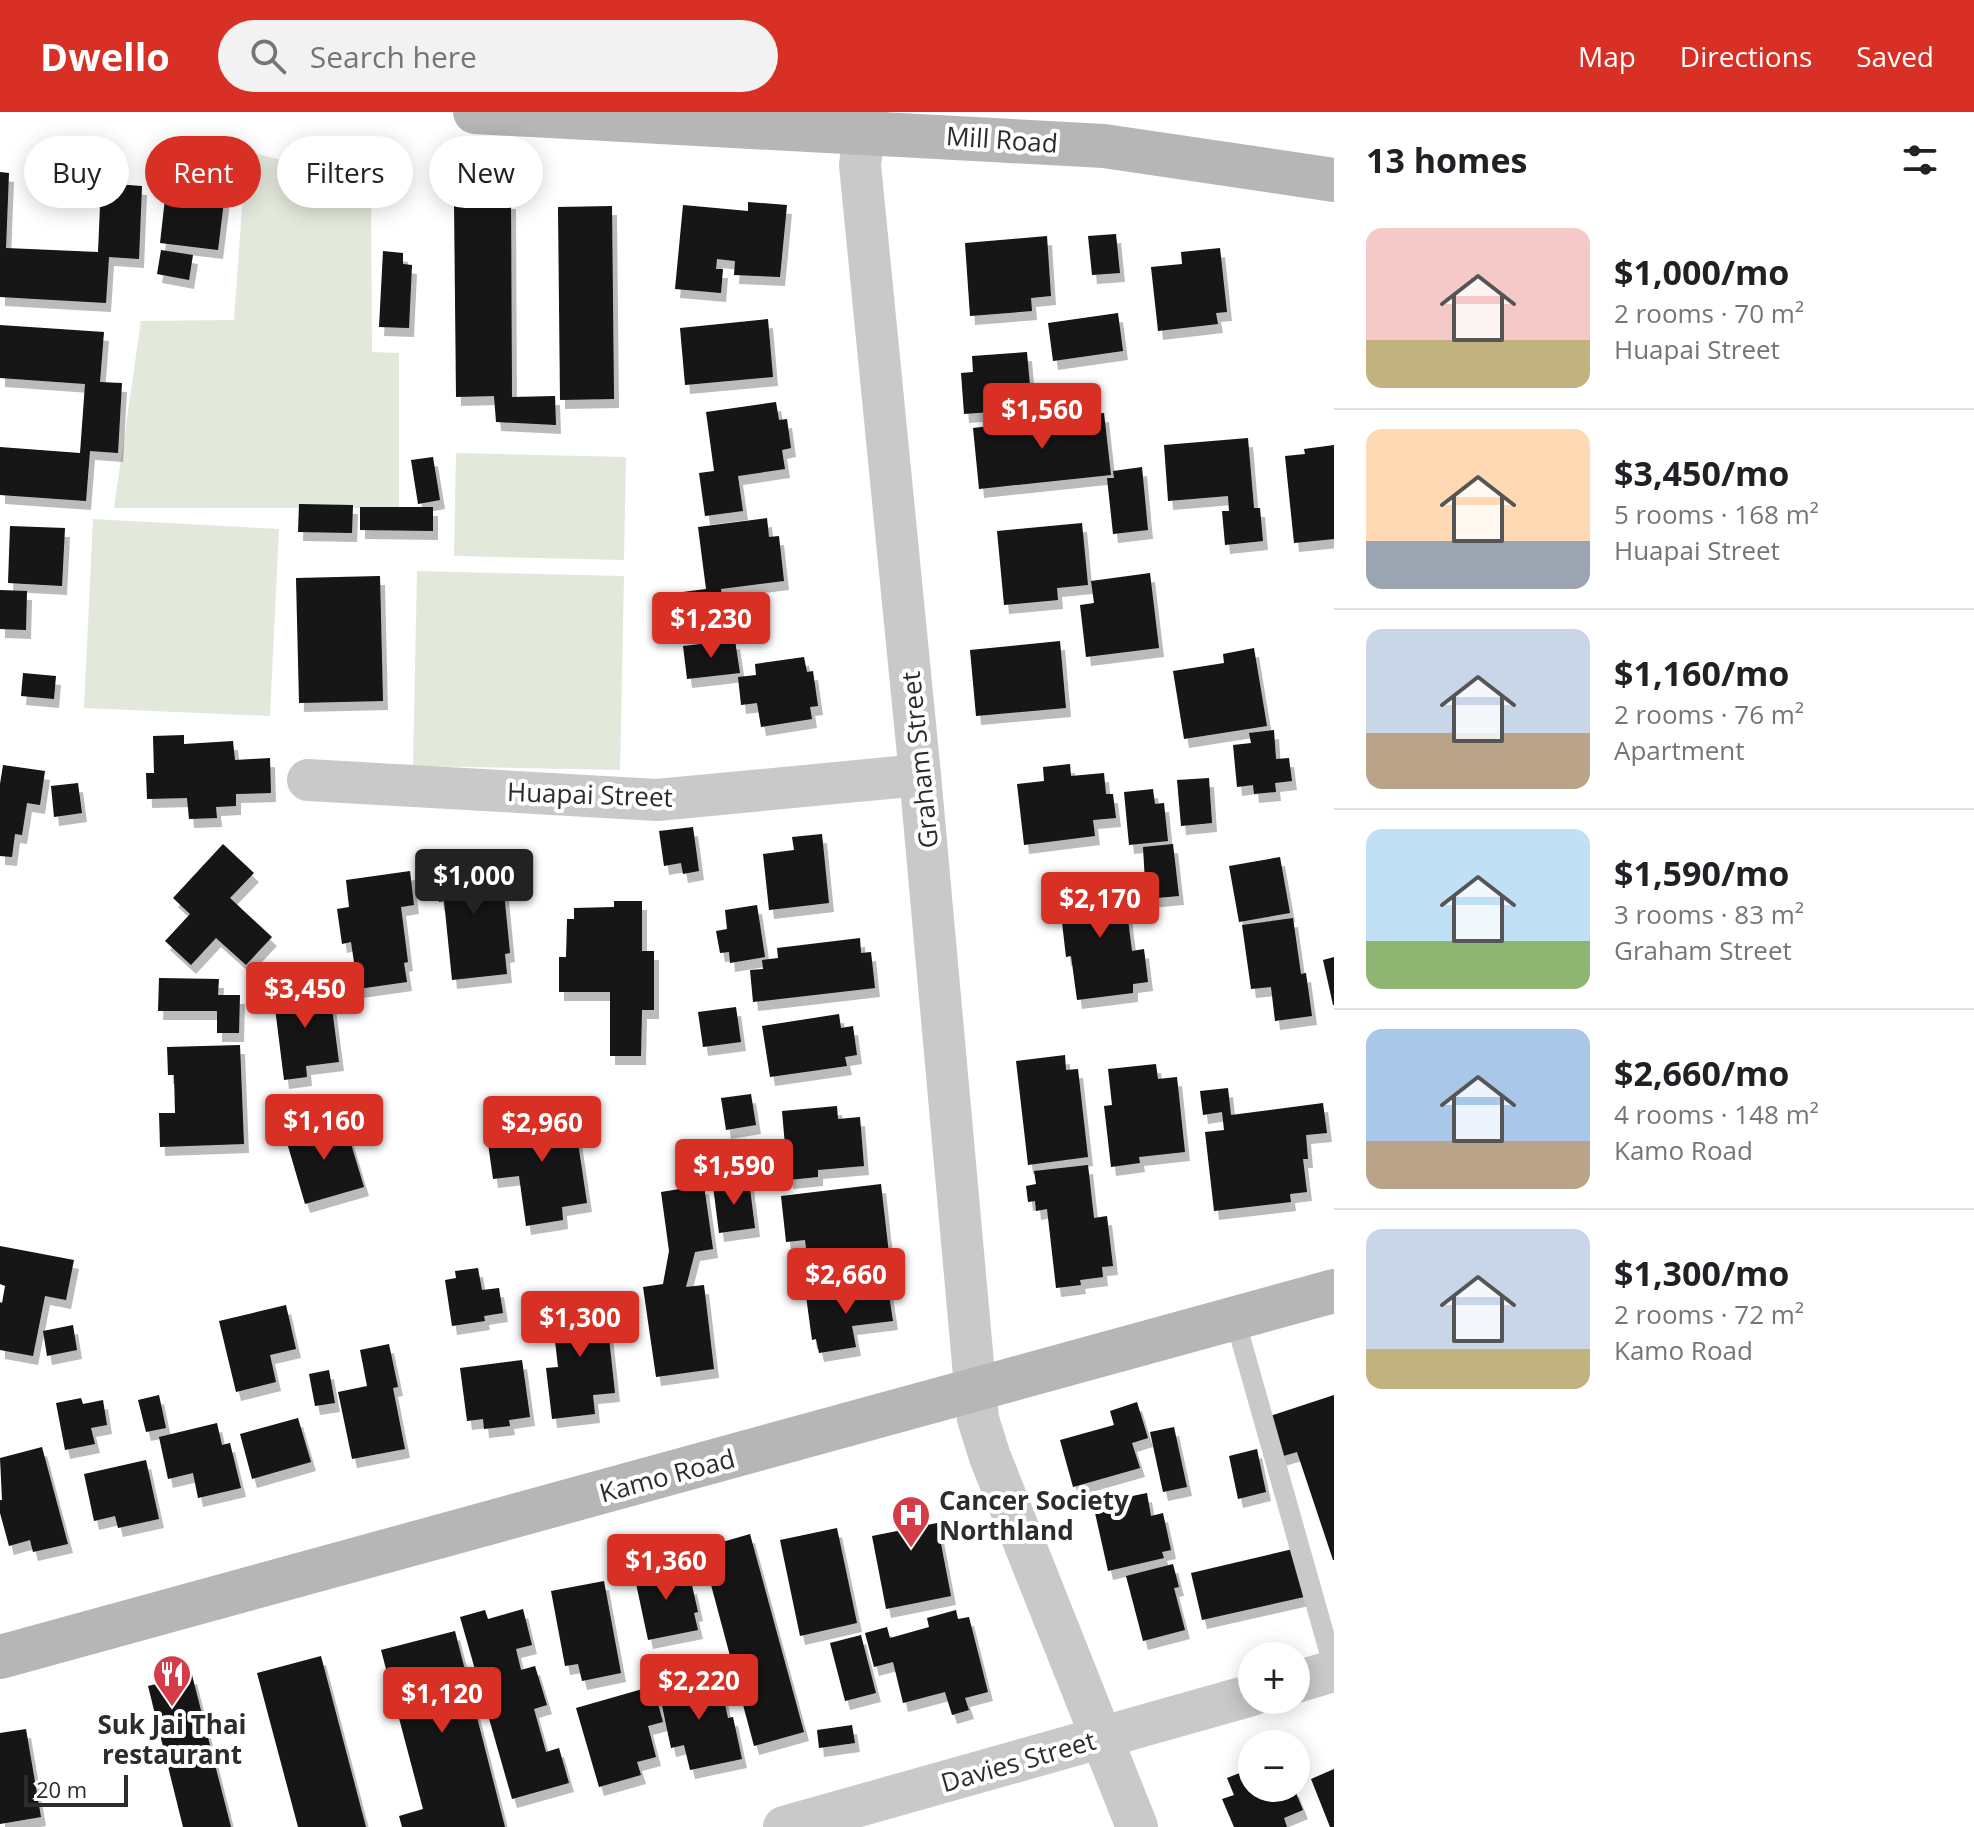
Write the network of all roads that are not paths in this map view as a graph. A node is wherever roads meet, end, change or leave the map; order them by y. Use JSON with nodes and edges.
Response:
{"nodes":[{"id":1,"x":475,"y":112,"type":"edge"},
{"id":2,"x":865,"y":122,"type":"edge"},
{"id":3,"x":1334,"y":180,"type":"edge"},
{"id":4,"x":920,"y":775,"type":"junction"},
{"id":5,"x":308,"y":780,"type":"dead end"},
{"id":6,"x":1334,"y":1291,"type":"edge"},
{"id":7,"x":1235,"y":1319,"type":"junction"},
{"id":8,"x":976,"y":1390,"type":"junction"},
{"id":9,"x":0,"y":1657,"type":"edge"},
{"id":10,"x":1334,"y":1670,"type":"edge"},
{"id":11,"x":1310,"y":1678,"type":"edge"},
{"id":12,"x":1238,"y":1699,"type":"edge"},
{"id":13,"x":1100,"y":1738,"type":"junction"},
{"id":14,"x":784,"y":1827,"type":"edge"},
{"id":15,"x":1137,"y":1827,"type":"edge"}],
"edges":[{"from":1,"to":2,"type":"main road","name":"Mill Road"},
{"from":2,"to":3,"type":"main road","name":"Mill Road"},
{"from":2,"to":4,"type":"street","name":"Graham Street"},
{"from":4,"to":5,"type":"street","name":"Huapai Street"},
{"from":4,"to":8,"type":"street","name":"Graham Street"},
{"from":6,"to":7,"type":"main road","name":"Kamo Road"},
{"from":7,"to":8,"type":"main road","name":"Kamo Road"},
{"from":7,"to":10,"type":"lane"},
{"from":8,"to":9,"type":"main road","name":"Kamo Road"},
{"from":8,"to":13,"type":"street","name":"Graham Street"},
{"from":10,"to":11,"type":"street"},
{"from":12,"to":13,"type":"street","name":"Davies Street"},
{"from":13,"to":14,"type":"street","name":"Davies Street"},
{"from":13,"to":15,"type":"street","name":"Graham Street"}]}
